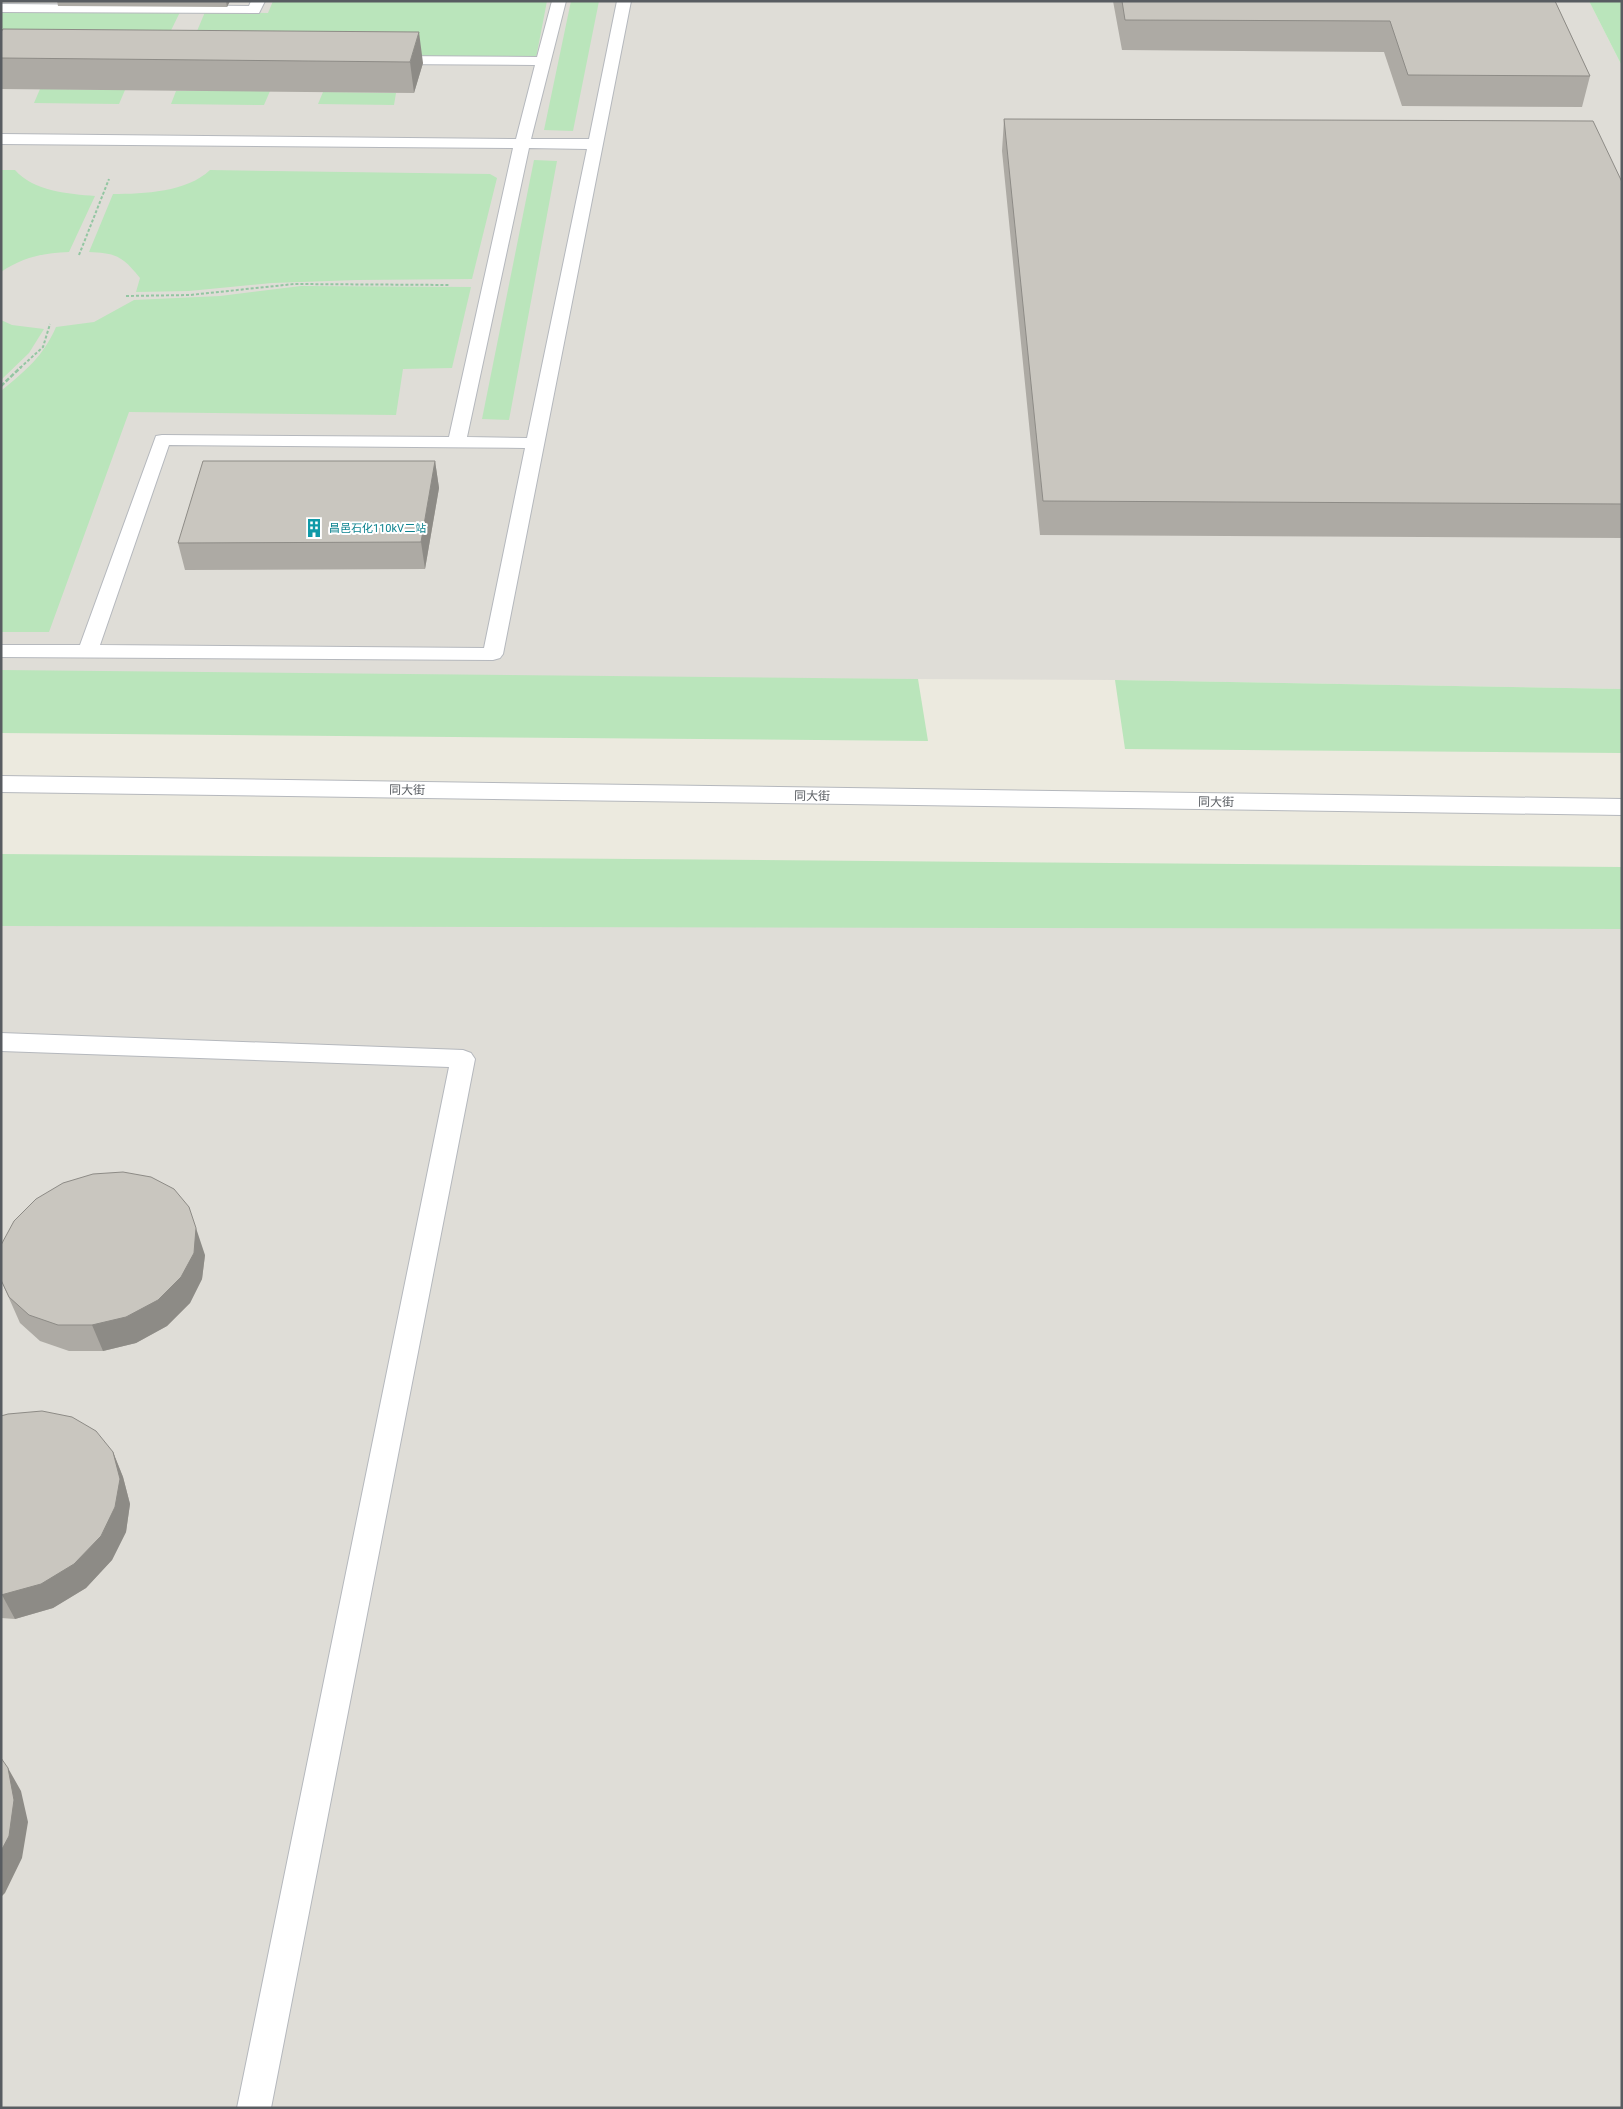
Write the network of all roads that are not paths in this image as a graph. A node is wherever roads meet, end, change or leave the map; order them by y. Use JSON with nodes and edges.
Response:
{"nodes":[{"id":1,"x":258,"y":1,"type":"edge"},
{"id":2,"x":559,"y":1,"type":"edge"},
{"id":3,"x":624,"y":1,"type":"edge"},
{"id":4,"x":1,"y":8,"type":"edge"},
{"id":5,"x":193,"y":10,"type":"junction"},
{"id":6,"x":186,"y":26,"type":"dead end"},
{"id":7,"x":377,"y":60,"type":"edge"},
{"id":8,"x":543,"y":61,"type":"junction"},
{"id":9,"x":1,"y":139,"type":"edge"},
{"id":10,"x":522,"y":144,"type":"junction"},
{"id":11,"x":595,"y":144,"type":"junction"},
{"id":12,"x":457,"y":442,"type":"junction"},
{"id":13,"x":535,"y":443,"type":"junction"},
{"id":14,"x":1,"y":651,"type":"edge"},
{"id":15,"x":88,"y":651,"type":"junction"},
{"id":16,"x":1,"y":784,"type":"edge"},
{"id":17,"x":1622,"y":807,"type":"edge"},
{"id":18,"x":1,"y":1042,"type":"edge"},
{"id":19,"x":254,"y":2108,"type":"edge"}],
"edges":[{"from":1,"to":5,"type":"lane"},
{"from":2,"to":8,"type":"lane"},
{"from":3,"to":11,"type":"lane"},
{"from":4,"to":5,"type":"lane"},
{"from":5,"to":6,"type":"lane"},
{"from":7,"to":8,"type":"lane"},
{"from":8,"to":10,"type":"lane"},
{"from":9,"to":10,"type":"lane"},
{"from":10,"to":11,"type":"lane"},
{"from":10,"to":12,"type":"lane"},
{"from":11,"to":13,"type":"lane"},
{"from":12,"to":13,"type":"lane"},
{"from":12,"to":15,"type":"lane"},
{"from":13,"to":15,"type":"lane"},
{"from":14,"to":15,"type":"lane"},
{"from":16,"to":17,"type":"street","name":"同大街"},
{"from":18,"to":19,"type":"lane"}]}
